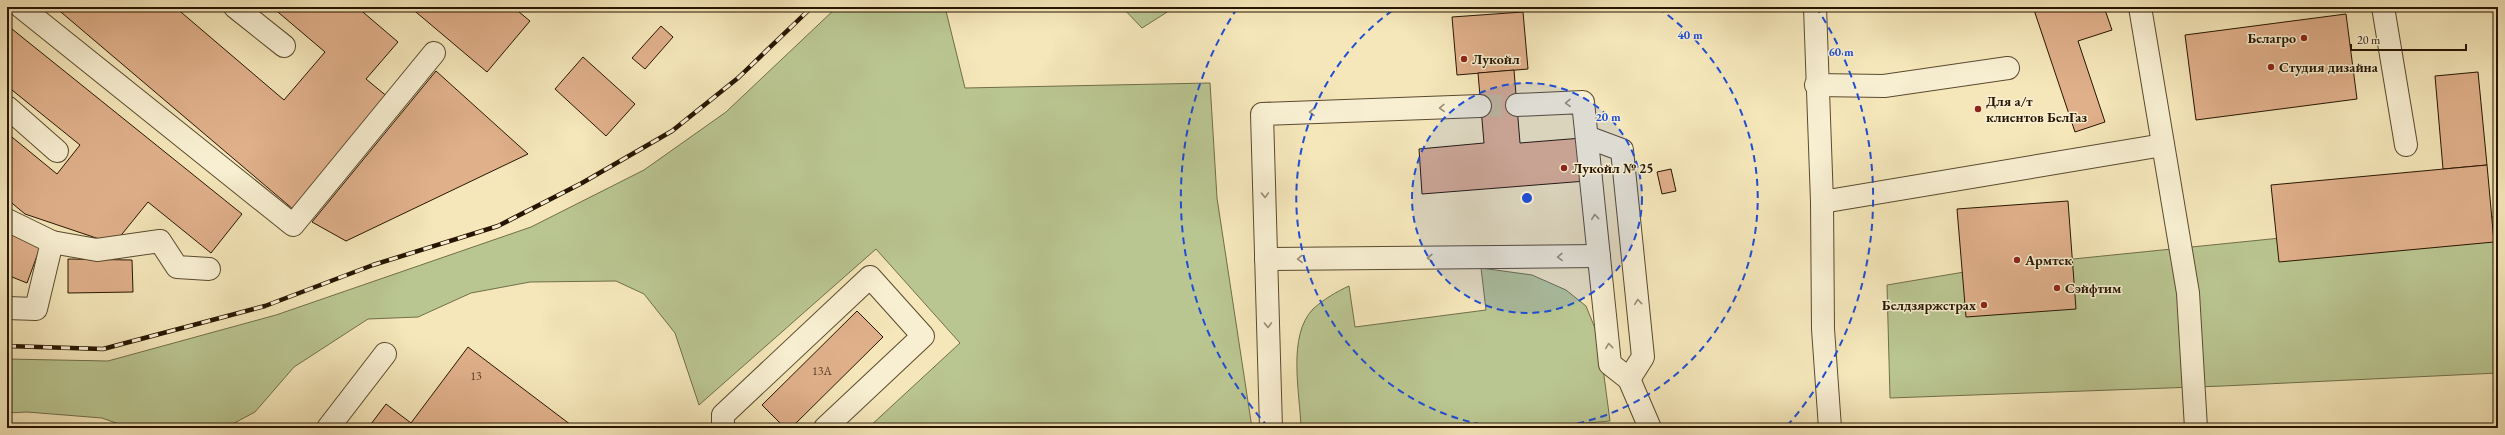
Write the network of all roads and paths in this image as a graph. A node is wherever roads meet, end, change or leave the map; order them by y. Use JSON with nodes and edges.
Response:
{"nodes":[{"id":1,"x":21,"y":7,"type":"edge"},
{"id":2,"x":235,"y":7,"type":"edge"},
{"id":3,"x":1815,"y":7,"type":"edge"},
{"id":4,"x":2140,"y":7,"type":"edge"},
{"id":5,"x":2382,"y":7,"type":"edge"},
{"id":6,"x":284,"y":46,"type":"dead end"},
{"id":7,"x":434,"y":53,"type":"dead end"},
{"id":8,"x":2008,"y":68,"type":"dead end"},
{"id":9,"x":1816,"y":85,"type":"junction"},
{"id":10,"x":1517,"y":105,"type":"tunnel mouth"},
{"id":11,"x":1480,"y":106,"type":"tunnel mouth"},
{"id":12,"x":7,"y":107,"type":"edge"},
{"id":13,"x":1587,"y":136,"type":"junction"},
{"id":14,"x":2163,"y":145,"type":"junction"},
{"id":15,"x":2406,"y":145,"type":"dead end"},
{"id":16,"x":57,"y":151,"type":"dead end"},
{"id":17,"x":1822,"y":202,"type":"junction"},
{"id":18,"x":7,"y":220,"type":"edge"},
{"id":19,"x":52,"y":242,"type":"junction"},
{"id":20,"x":1599,"y":256,"type":"junction"},
{"id":21,"x":1266,"y":259,"type":"junction"},
{"id":22,"x":209,"y":269,"type":"dead end"},
{"id":23,"x":7,"y":308,"type":"edge"},
{"id":24,"x":385,"y":354,"type":"dead end"},
{"id":25,"x":1629,"y":379,"type":"junction"},
{"id":26,"x":328,"y":428,"type":"edge"},
{"id":27,"x":723,"y":428,"type":"edge"},
{"id":28,"x":825,"y":428,"type":"edge"},
{"id":29,"x":1271,"y":428,"type":"edge"},
{"id":30,"x":1650,"y":428,"type":"edge"},
{"id":31,"x":1830,"y":428,"type":"edge"},
{"id":32,"x":2196,"y":428,"type":"edge"}],
"edges":[{"from":1,"to":7,"type":"lane"},
{"from":2,"to":6,"type":"lane"},
{"from":3,"to":9,"type":"lane"},
{"from":4,"to":14,"type":"lane"},
{"from":5,"to":15,"type":"lane"},
{"from":8,"to":9,"type":"lane"},
{"from":9,"to":17,"type":"lane"},
{"from":13,"to":10,"type":"lane","one_way":true},
{"from":11,"to":21,"type":"lane","one_way":true},
{"from":12,"to":16,"type":"lane"},
{"from":20,"to":13,"type":"lane","one_way":true},
{"from":25,"to":13,"type":"lane","one_way":true},
{"from":14,"to":17,"type":"lane"},
{"from":14,"to":32,"type":"lane"},
{"from":17,"to":31,"type":"lane"},
{"from":18,"to":19,"type":"lane"},
{"from":19,"to":22,"type":"lane"},
{"from":19,"to":23,"type":"lane"},
{"from":20,"to":21,"type":"lane","one_way":true},
{"from":25,"to":20,"type":"lane","one_way":true},
{"from":21,"to":29,"type":"lane","one_way":true},
{"from":24,"to":26,"type":"lane"},
{"from":25,"to":30,"type":"lane"},
{"from":27,"to":28,"type":"lane"}]}
